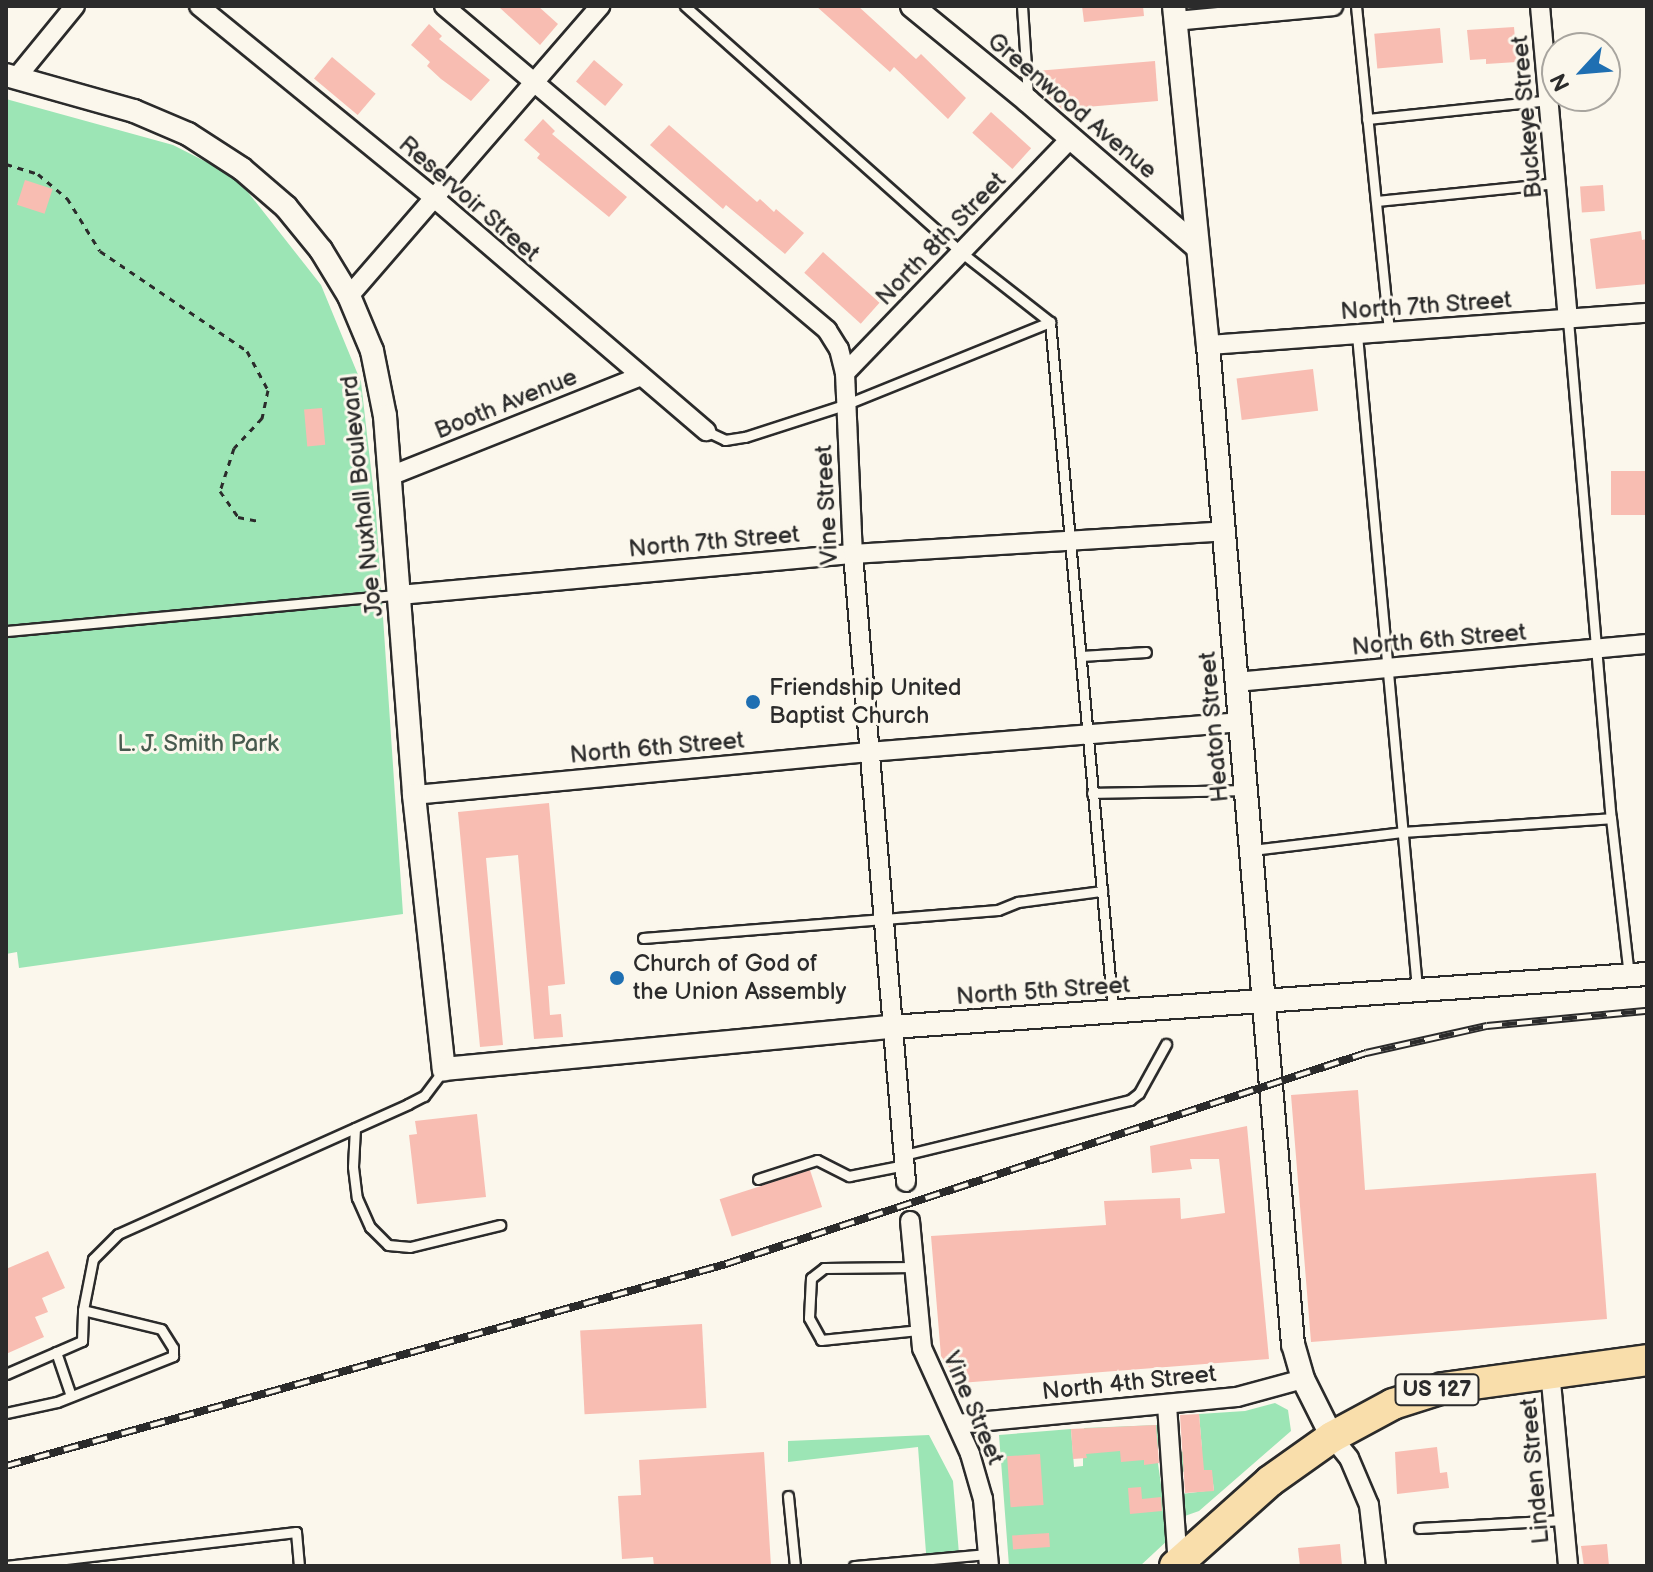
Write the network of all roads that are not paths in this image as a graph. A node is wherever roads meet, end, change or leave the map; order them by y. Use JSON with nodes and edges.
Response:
{"nodes":[{"id":1,"x":75,"y":6,"type":"edge"},
{"id":2,"x":199,"y":6,"type":"edge"},
{"id":3,"x":444,"y":6,"type":"edge"},
{"id":4,"x":600,"y":6,"type":"edge"},
{"id":5,"x":685,"y":6,"type":"edge"},
{"id":6,"x":912,"y":6,"type":"edge"},
{"id":7,"x":1022,"y":6,"type":"edge"},
{"id":8,"x":1333,"y":6,"type":"edge"},
{"id":9,"x":1356,"y":6,"type":"edge"},
{"id":10,"x":1540,"y":6,"type":"edge"},
{"id":11,"x":1174,"y":14,"type":"edge"},
{"id":12,"x":1543,"y":32,"type":"edge"},
{"id":13,"x":11,"y":77,"type":"edge"},
{"id":14,"x":533,"y":82,"type":"junction"},
{"id":15,"x":1028,"y":101,"type":"junction"},
{"id":16,"x":1541,"y":101,"type":"edge"},
{"id":17,"x":1551,"y":112,"type":"edge"},
{"id":18,"x":1367,"y":119,"type":"junction"},
{"id":19,"x":1071,"y":138,"type":"junction"},
{"id":20,"x":1557,"y":183,"type":"junction"},
{"id":21,"x":433,"y":197,"type":"junction"},
{"id":22,"x":1376,"y":201,"type":"junction"},
{"id":23,"x":1197,"y":247,"type":"junction"},
{"id":24,"x":962,"y":253,"type":"junction"},
{"id":25,"x":349,"y":296,"type":"junction"},
{"id":26,"x":1647,"y":313,"type":"edge"},
{"id":27,"x":1568,"y":320,"type":"junction"},
{"id":28,"x":1050,"y":322,"type":"junction"},
{"id":29,"x":1389,"y":333,"type":"junction"},
{"id":30,"x":1357,"y":335,"type":"junction"},
{"id":31,"x":1208,"y":345,"type":"junction"},
{"id":32,"x":845,"y":373,"type":"junction"},
{"id":33,"x":639,"y":377,"type":"junction"},
{"id":34,"x":847,"y":404,"type":"junction"},
{"id":35,"x":706,"y":431,"type":"joint"},
{"id":36,"x":390,"y":476,"type":"junction"},
{"id":37,"x":1224,"y":531,"type":"junction"},
{"id":38,"x":1069,"y":540,"type":"junction"},
{"id":39,"x":853,"y":554,"type":"junction"},
{"id":40,"x":400,"y":595,"type":"junction"},
{"id":41,"x":6,"y":631,"type":"edge"},
{"id":42,"x":1647,"y":644,"type":"edge"},
{"id":43,"x":1596,"y":649,"type":"junction"},
{"id":44,"x":1146,"y":652,"type":"dead end"},
{"id":45,"x":1081,"y":656,"type":"junction"},
{"id":46,"x":1387,"y":669,"type":"junction"},
{"id":47,"x":1236,"y":682,"type":"junction"},
{"id":48,"x":1239,"y":722,"type":"junction"},
{"id":49,"x":1087,"y":734,"type":"junction"},
{"id":50,"x":868,"y":752,"type":"junction"},
{"id":51,"x":1245,"y":790,"type":"junction"},
{"id":52,"x":1092,"y":793,"type":"junction"},
{"id":53,"x":414,"y":795,"type":"junction"},
{"id":54,"x":1611,"y":818,"type":"junction"},
{"id":55,"x":1402,"y":832,"type":"junction"},
{"id":56,"x":1251,"y":850,"type":"junction"},
{"id":57,"x":1102,"y":891,"type":"junction"},
{"id":58,"x":882,"y":921,"type":"junction"},
{"id":59,"x":643,"y":938,"type":"dead end"},
{"id":60,"x":1638,"y":974,"type":"edge"},
{"id":61,"x":1417,"y":988,"type":"junction"},
{"id":62,"x":1265,"y":1003,"type":"junction"},
{"id":63,"x":1113,"y":1013,"type":"junction"},
{"id":64,"x":891,"y":1027,"type":"junction"},
{"id":65,"x":1166,"y":1044,"type":"dead end"},
{"id":66,"x":444,"y":1069,"type":"junction"},
{"id":67,"x":355,"y":1128,"type":"junction"},
{"id":68,"x":905,"y":1167,"type":"junction"},
{"id":69,"x":758,"y":1179,"type":"dead end"},
{"id":70,"x":910,"y":1221,"type":"dead end"},
{"id":71,"x":500,"y":1225,"type":"dead end"},
{"id":72,"x":914,"y":1267,"type":"junction"},
{"id":73,"x":83,"y":1310,"type":"junction"},
{"id":74,"x":920,"y":1330,"type":"junction"},
{"id":75,"x":56,"y":1352,"type":"junction"},
{"id":76,"x":1647,"y":1360,"type":"edge"},
{"id":77,"x":1550,"y":1371,"type":"junction"},
{"id":78,"x":6,"y":1374,"type":"edge"},
{"id":79,"x":1303,"y":1379,"type":"junction"},
{"id":80,"x":71,"y":1396,"type":"junction"},
{"id":81,"x":1167,"y":1405,"type":"junction"},
{"id":82,"x":6,"y":1413,"type":"edge"},
{"id":83,"x":957,"y":1424,"type":"junction"},
{"id":84,"x":1332,"y":1437,"type":"junction"},
{"id":85,"x":788,"y":1496,"type":"dead end"},
{"id":86,"x":1563,"y":1520,"type":"junction"},
{"id":87,"x":1419,"y":1528,"type":"dead end"},
{"id":88,"x":989,"y":1560,"type":"edge"},
{"id":89,"x":1177,"y":1565,"type":"edge"},
{"id":90,"x":6,"y":1566,"type":"edge"},
{"id":91,"x":299,"y":1566,"type":"edge"},
{"id":92,"x":795,"y":1566,"type":"edge"},
{"id":93,"x":854,"y":1566,"type":"edge"},
{"id":94,"x":1376,"y":1566,"type":"edge"},
{"id":95,"x":1568,"y":1566,"type":"edge"}],
"edges":[{"from":1,"to":13,"type":"street"},
{"from":2,"to":21,"type":"street","name":"Reservoir Street"},
{"from":3,"to":14,"type":"street","name":"Vine Street"},
{"from":4,"to":14,"type":"street"},
{"from":5,"to":24,"type":"lane"},
{"from":6,"to":15,"type":"street","name":"Greenwood Avenue"},
{"from":7,"to":15,"type":"lane"},
{"from":8,"to":11,"type":"street"},
{"from":9,"to":18,"type":"lane"},
{"from":10,"to":12,"type":"street","name":"Buckeye Street"},
{"from":11,"to":23,"type":"street","name":"Heaton Street"},
{"from":13,"to":25,"type":"street","name":"Joe Nuxhall Boulevard"},
{"from":14,"to":21,"type":"street"},
{"from":14,"to":32,"type":"street","name":"Vine Street"},
{"from":15,"to":19,"type":"street","name":"Greenwood Avenue"},
{"from":16,"to":18,"type":"lane"},
{"from":17,"to":20,"type":"street","name":"Buckeye Street"},
{"from":18,"to":22,"type":"lane"},
{"from":19,"to":23,"type":"street","name":"Greenwood Avenue"},
{"from":19,"to":24,"type":"street","name":"North 8th Street"},
{"from":20,"to":22,"type":"lane"},
{"from":20,"to":27,"type":"street","name":"Buckeye Street"},
{"from":21,"to":25,"type":"street"},
{"from":21,"to":33,"type":"street","name":"Reservoir Street"},
{"from":22,"to":29,"type":"lane"},
{"from":23,"to":31,"type":"street","name":"Heaton Street"},
{"from":24,"to":28,"type":"lane"},
{"from":24,"to":32,"type":"street","name":"North 8th Street"},
{"from":25,"to":36,"type":"street","name":"Joe Nuxhall Boulevard"},
{"from":26,"to":27,"type":"street","name":"North 7th Street"},
{"from":27,"to":29,"type":"street","name":"North 7th Street"},
{"from":27,"to":43,"type":"lane"},
{"from":28,"to":34,"type":"lane"},
{"from":28,"to":38,"type":"lane"},
{"from":29,"to":30,"type":"street","name":"North 7th Street"},
{"from":30,"to":31,"type":"street","name":"North 7th Street"},
{"from":30,"to":46,"type":"lane"},
{"from":31,"to":37,"type":"street","name":"Heaton Street"},
{"from":32,"to":34,"type":"street","name":"Vine Street"},
{"from":33,"to":35,"type":"street","name":"Reservoir Street"},
{"from":33,"to":36,"type":"street","name":"Booth Avenue"},
{"from":34,"to":35,"type":"lane"},
{"from":34,"to":39,"type":"street","name":"Vine Street"},
{"from":36,"to":40,"type":"street","name":"Joe Nuxhall Boulevard"},
{"from":37,"to":38,"type":"street","name":"North 7th Street"},
{"from":37,"to":47,"type":"street","name":"Heaton Street"},
{"from":38,"to":39,"type":"street","name":"North 7th Street"},
{"from":38,"to":45,"type":"lane"},
{"from":39,"to":40,"type":"street","name":"North 7th Street"},
{"from":39,"to":50,"type":"street","name":"Vine Street"},
{"from":40,"to":41,"type":"lane"},
{"from":40,"to":53,"type":"street","name":"Joe Nuxhall Boulevard"},
{"from":42,"to":43,"type":"street","name":"North 6th Street"},
{"from":43,"to":46,"type":"street","name":"North 6th Street"},
{"from":43,"to":54,"type":"lane"},
{"from":44,"to":45,"type":"lane"},
{"from":45,"to":49,"type":"lane"},
{"from":46,"to":47,"type":"street","name":"North 6th Street"},
{"from":46,"to":55,"type":"lane"},
{"from":47,"to":48,"type":"street","name":"Heaton Street"},
{"from":48,"to":49,"type":"street","name":"North 6th Street"},
{"from":48,"to":51,"type":"street","name":"Heaton Street"},
{"from":49,"to":50,"type":"street","name":"North 6th Street"},
{"from":49,"to":52,"type":"lane"},
{"from":50,"to":53,"type":"street","name":"North 6th Street"},
{"from":50,"to":58,"type":"street","name":"Vine Street"},
{"from":51,"to":52,"type":"lane"},
{"from":51,"to":56,"type":"street","name":"Heaton Street"},
{"from":52,"to":57,"type":"lane"},
{"from":53,"to":66,"type":"street","name":"Joe Nuxhall Boulevard"},
{"from":54,"to":55,"type":"lane"},
{"from":54,"to":60,"type":"lane"},
{"from":55,"to":56,"type":"lane"},
{"from":55,"to":61,"type":"lane"},
{"from":56,"to":62,"type":"street","name":"Heaton Street"},
{"from":57,"to":58,"type":"lane"},
{"from":57,"to":63,"type":"lane"},
{"from":58,"to":59,"type":"lane"},
{"from":58,"to":64,"type":"street","name":"Vine Street"},
{"from":60,"to":61,"type":"street","name":"North 5th Street"},
{"from":61,"to":62,"type":"street","name":"North 5th Street"},
{"from":62,"to":63,"type":"street","name":"North 5th Street"},
{"from":62,"to":79,"type":"street","name":"Heaton Street"},
{"from":63,"to":64,"type":"street","name":"North 5th Street"},
{"from":64,"to":66,"type":"street","name":"North 5th Street"},
{"from":64,"to":68,"type":"street","name":"Vine Street"},
{"from":65,"to":68,"type":"lane"},
{"from":66,"to":67,"type":"lane"},
{"from":67,"to":71,"type":"lane"},
{"from":67,"to":73,"type":"lane"},
{"from":68,"to":69,"type":"lane"},
{"from":70,"to":72,"type":"street","name":"Vine Street"},
{"from":72,"to":74,"type":"street","name":"Vine Street"},
{"from":72,"to":74,"type":"lane"},
{"from":73,"to":75,"type":"lane"},
{"from":73,"to":80,"type":"lane"},
{"from":74,"to":83,"type":"street","name":"Vine Street"},
{"from":75,"to":78,"type":"lane"},
{"from":75,"to":80,"type":"lane"},
{"from":76,"to":77,"type":"highway","number":"US 127"},
{"from":77,"to":84,"type":"highway","number":"US 127"},
{"from":77,"to":86,"type":"street","name":"Linden Street"},
{"from":79,"to":81,"type":"street","name":"North 4th Street"},
{"from":79,"to":84,"type":"street","name":"Heaton Street"},
{"from":80,"to":82,"type":"lane"},
{"from":81,"to":83,"type":"street","name":"North 4th Street"},
{"from":81,"to":89,"type":"street"},
{"from":83,"to":88,"type":"street","name":"Vine Street"},
{"from":84,"to":89,"type":"highway","number":"US 127"},
{"from":84,"to":94,"type":"street"},
{"from":85,"to":92,"type":"lane"},
{"from":86,"to":87,"type":"lane"},
{"from":86,"to":95,"type":"street","name":"Linden Street"},
{"from":88,"to":93,"type":"lane"},
{"from":90,"to":91,"type":"lane"}]}
